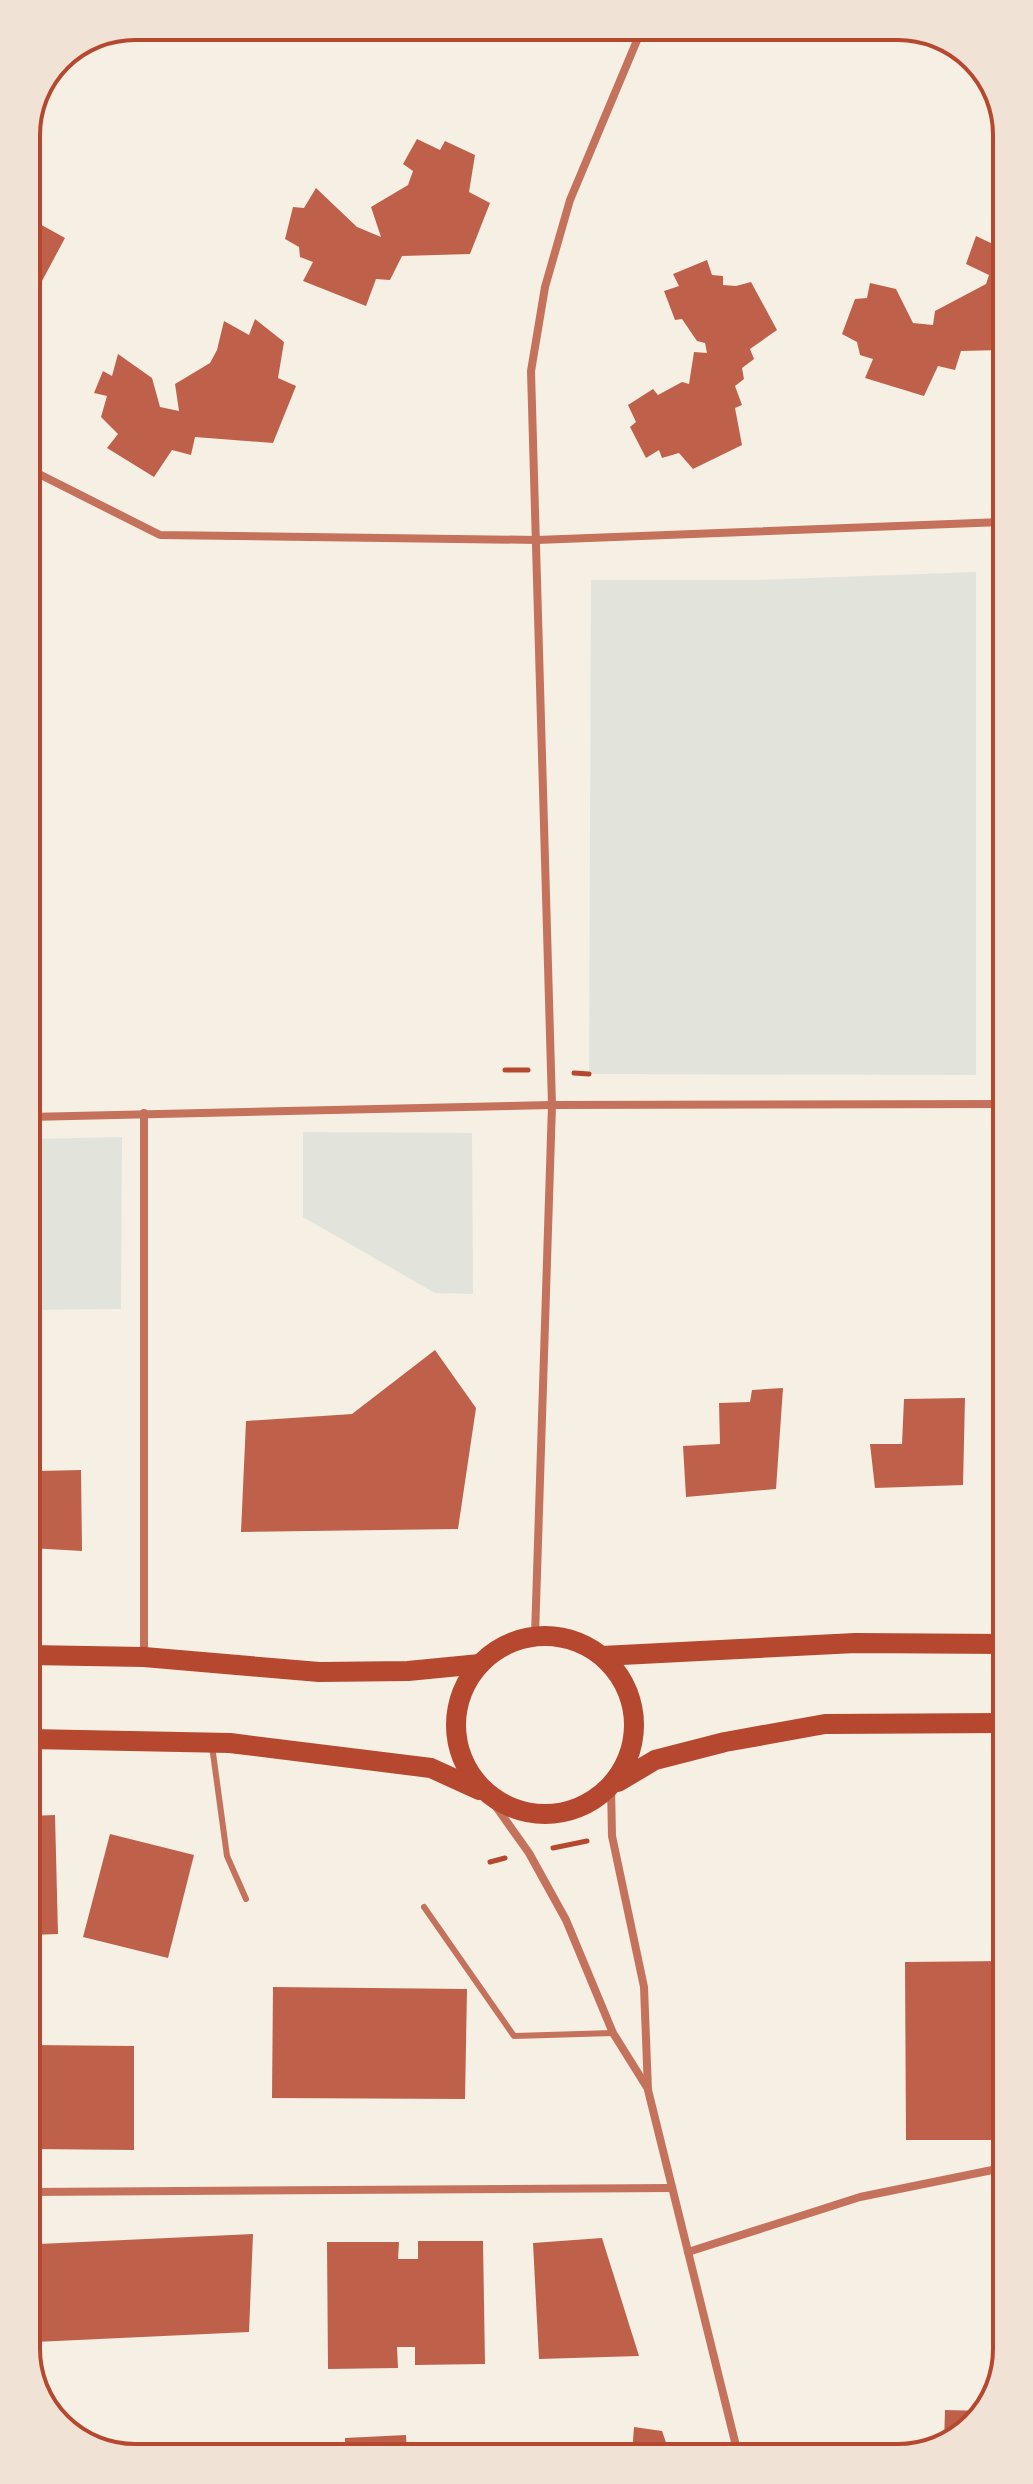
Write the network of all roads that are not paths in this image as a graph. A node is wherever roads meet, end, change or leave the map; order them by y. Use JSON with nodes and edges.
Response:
{"nodes":[{"id":1,"x":637,"y":40,"type":"edge"},
{"id":2,"x":40,"y":475,"type":"edge"},
{"id":3,"x":993,"y":522,"type":"edge"},
{"id":4,"x":537,"y":540,"type":"junction"},
{"id":5,"x":993,"y":1104,"type":"edge"},
{"id":6,"x":552,"y":1105,"type":"junction"},
{"id":7,"x":144,"y":1113,"type":"junction"},
{"id":8,"x":40,"y":1117,"type":"edge"},
{"id":9,"x":535,"y":1636,"type":"junction"},
{"id":10,"x":993,"y":1644,"type":"edge"},
{"id":11,"x":40,"y":1655,"type":"edge"},
{"id":12,"x":602,"y":1656,"type":"junction"},
{"id":13,"x":144,"y":1657,"type":"junction"},
{"id":14,"x":480,"y":1664,"type":"junction"},
{"id":15,"x":993,"y":1723,"type":"edge"},
{"id":16,"x":40,"y":1739,"type":"edge"},
{"id":17,"x":211,"y":1742,"type":"junction"},
{"id":18,"x":611,"y":1786,"type":"junction"},
{"id":19,"x":487,"y":1794,"type":"junction"},
{"id":20,"x":246,"y":1899,"type":"dead end"},
{"id":21,"x":424,"y":1907,"type":"dead end"},
{"id":22,"x":613,"y":2033,"type":"junction"},
{"id":23,"x":648,"y":2090,"type":"junction"},
{"id":24,"x":993,"y":2170,"type":"edge"},
{"id":25,"x":672,"y":2188,"type":"junction"},
{"id":26,"x":40,"y":2192,"type":"edge"},
{"id":27,"x":688,"y":2252,"type":"junction"},
{"id":28,"x":736,"y":2444,"type":"edge"}],
"edges":[{"from":1,"to":4,"type":"street"},
{"from":2,"to":4,"type":"street"},
{"from":3,"to":4,"type":"street"},
{"from":4,"to":6,"type":"street"},
{"from":5,"to":6,"type":"street"},
{"from":6,"to":7,"type":"street"},
{"from":6,"to":9,"type":"street"},
{"from":7,"to":8,"type":"street"},
{"from":7,"to":13,"type":"street"},
{"from":9,"to":12,"type":"main road"},
{"from":9,"to":14,"type":"main road"},
{"from":10,"to":12,"type":"main road"},
{"from":11,"to":13,"type":"main road"},
{"from":12,"to":18,"type":"main road"},
{"from":13,"to":14,"type":"main road"},
{"from":14,"to":19,"type":"main road"},
{"from":15,"to":18,"type":"main road"},
{"from":16,"to":17,"type":"main road"},
{"from":17,"to":19,"type":"main road"},
{"from":17,"to":20,"type":"lane"},
{"from":18,"to":19,"type":"main road"},
{"from":18,"to":23,"type":"street"},
{"from":19,"to":22,"type":"street"},
{"from":21,"to":22,"type":"lane"},
{"from":22,"to":23,"type":"street"},
{"from":23,"to":25,"type":"street"},
{"from":24,"to":27,"type":"street"},
{"from":25,"to":26,"type":"street"},
{"from":25,"to":27,"type":"street"},
{"from":27,"to":28,"type":"street"}]}
